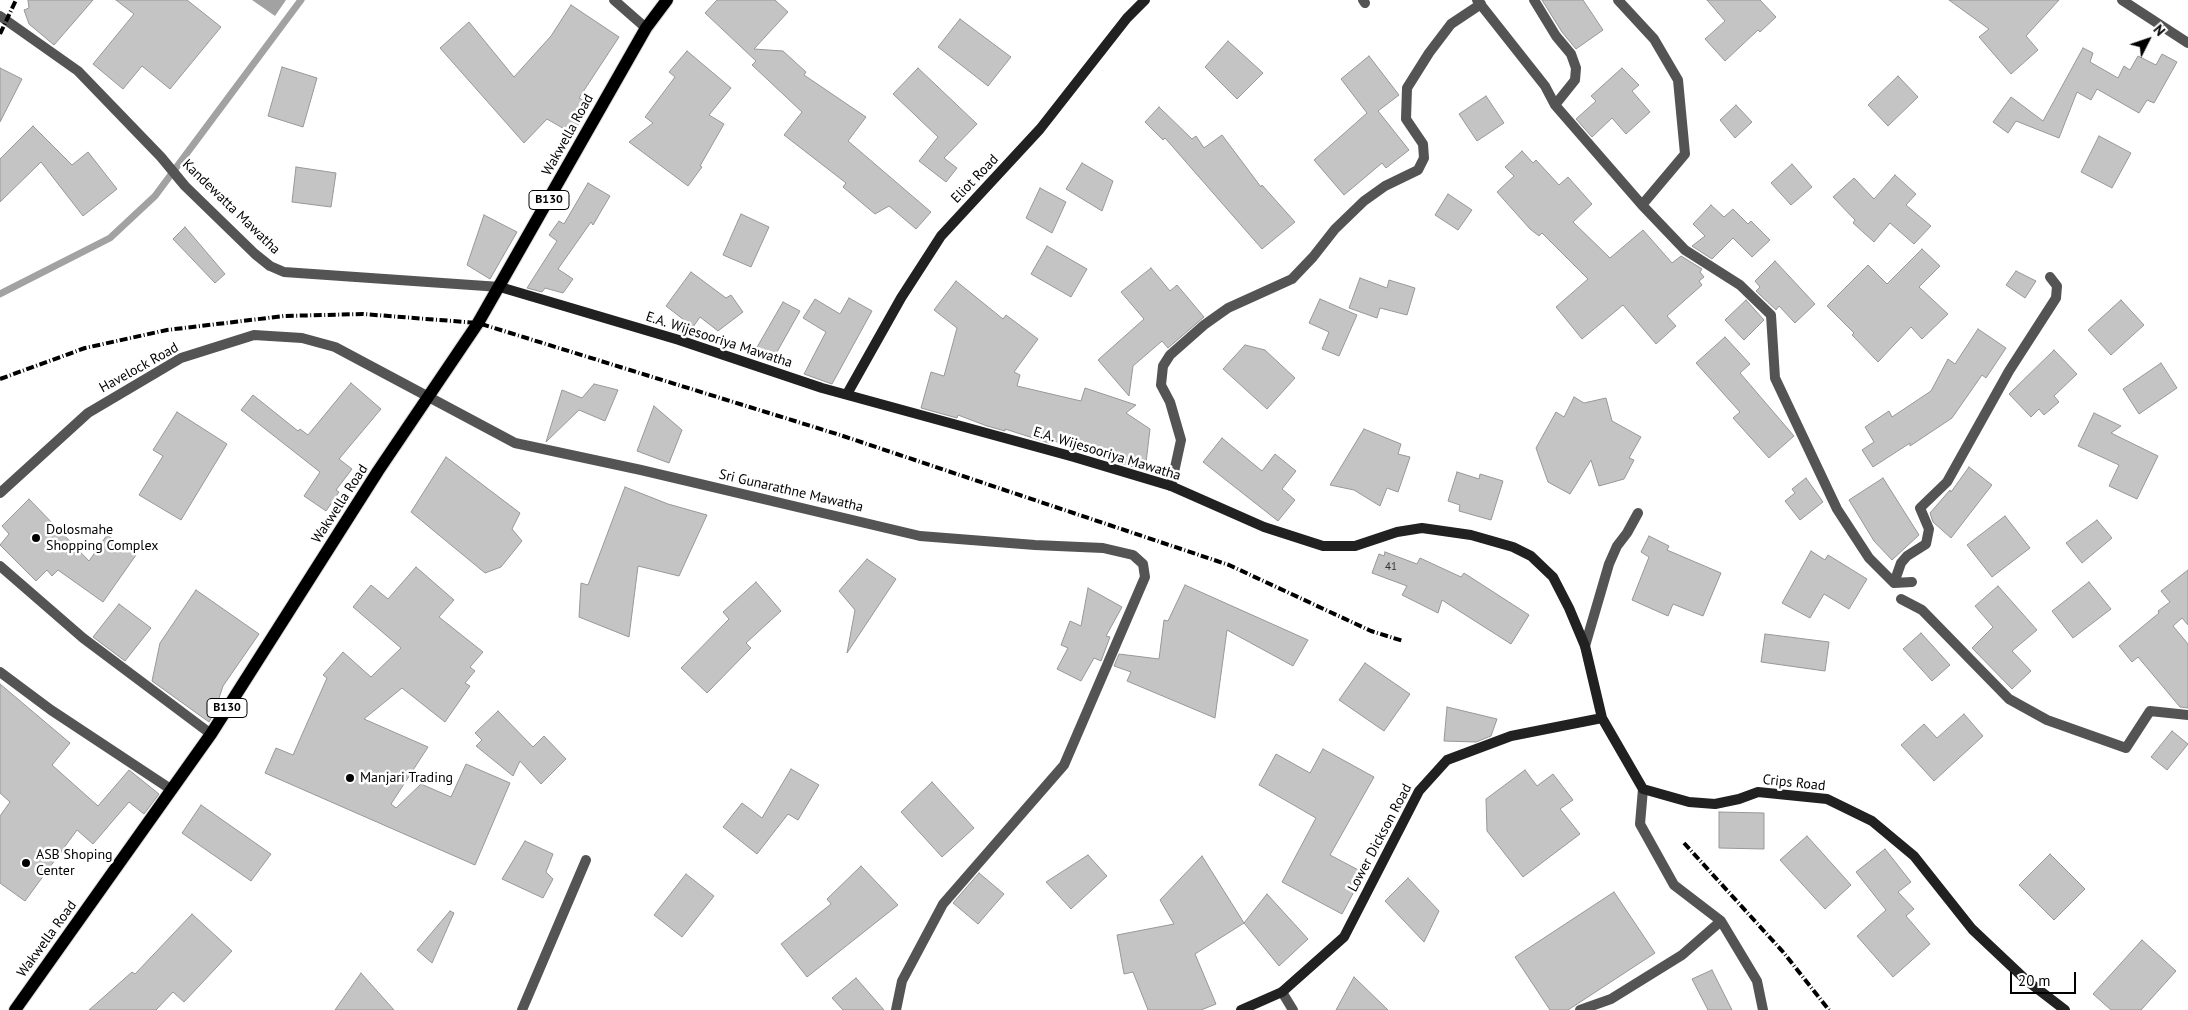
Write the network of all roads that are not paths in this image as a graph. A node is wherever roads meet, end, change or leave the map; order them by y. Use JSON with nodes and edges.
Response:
{"nodes":[{"id":1,"x":614,"y":0,"type":"edge"},
{"id":2,"x":667,"y":0,"type":"edge"},
{"id":3,"x":1145,"y":0,"type":"edge"},
{"id":4,"x":1534,"y":0,"type":"edge"},
{"id":5,"x":1618,"y":0,"type":"edge"},
{"id":6,"x":2122,"y":0,"type":"edge"},
{"id":7,"x":1479,"y":2,"type":"edge"},
{"id":8,"x":0,"y":16,"type":"edge"},
{"id":9,"x":646,"y":28,"type":"junction"},
{"id":10,"x":2188,"y":43,"type":"edge"},
{"id":11,"x":1555,"y":105,"type":"junction"},
{"id":12,"x":1642,"y":205,"type":"junction"},
{"id":13,"x":2050,"y":276,"type":"dead end"},
{"id":14,"x":500,"y":287,"type":"junction"},
{"id":15,"x":847,"y":394,"type":"junction"},
{"id":16,"x":428,"y":398,"type":"junction"},
{"id":17,"x":1171,"y":486,"type":"junction"},
{"id":18,"x":0,"y":493,"type":"edge"},
{"id":19,"x":1638,"y":513,"type":"dead end"},
{"id":20,"x":0,"y":566,"type":"edge"},
{"id":21,"x":1912,"y":582,"type":"dead end"},
{"id":22,"x":1894,"y":583,"type":"junction"},
{"id":23,"x":1901,"y":599,"type":"dead end"},
{"id":24,"x":1585,"y":646,"type":"junction"},
{"id":25,"x":0,"y":672,"type":"edge"},
{"id":26,"x":2188,"y":716,"type":"edge"},
{"id":27,"x":1602,"y":718,"type":"junction"},
{"id":28,"x":211,"y":734,"type":"junction"},
{"id":29,"x":172,"y":790,"type":"junction"},
{"id":30,"x":1643,"y":790,"type":"junction"},
{"id":31,"x":586,"y":860,"type":"dead end"},
{"id":32,"x":1721,"y":921,"type":"junction"},
{"id":33,"x":1282,"y":992,"type":"junction"},
{"id":34,"x":15,"y":1010,"type":"edge"},
{"id":35,"x":522,"y":1010,"type":"edge"},
{"id":36,"x":896,"y":1010,"type":"edge"},
{"id":37,"x":1241,"y":1010,"type":"edge"},
{"id":38,"x":1293,"y":1010,"type":"edge"},
{"id":39,"x":1580,"y":1010,"type":"edge"},
{"id":40,"x":1763,"y":1010,"type":"edge"},
{"id":41,"x":2065,"y":1010,"type":"edge"}],
"edges":[{"from":1,"to":9,"type":"street"},
{"from":2,"to":9,"type":"main road","name":"Wakwella Road","number":"B130"},
{"from":3,"to":15,"type":"street","name":"Eliot Road"},
{"from":4,"to":11,"type":"street"},
{"from":5,"to":12,"type":"street"},
{"from":6,"to":10,"type":"street"},
{"from":7,"to":11,"type":"street"},
{"from":7,"to":17,"type":"street"},
{"from":8,"to":14,"type":"street","name":"Kandewatta Mawatha"},
{"from":9,"to":14,"type":"main road","name":"Wakwella Road","number":"B130"},
{"from":11,"to":12,"type":"street"},
{"from":12,"to":22,"type":"street"},
{"from":13,"to":22,"type":"street"},
{"from":14,"to":15,"type":"street","name":"E.A. Wijesooriya Mawatha"},
{"from":14,"to":16,"type":"main road","name":"Wakwella Road","number":"B130"},
{"from":15,"to":17,"type":"street","name":"E.A. Wijesooriya Mawatha"},
{"from":16,"to":18,"type":"street","name":"Havelock Road"},
{"from":16,"to":28,"type":"main road","name":"Wakwella Road","number":"B130"},
{"from":16,"to":36,"type":"street","name":"Sri Gunarathne Mawatha"},
{"from":17,"to":24,"type":"street","name":"E.A. Wijesooriya Mawatha"},
{"from":19,"to":24,"type":"street"},
{"from":20,"to":28,"type":"street"},
{"from":21,"to":22,"type":"street"},
{"from":23,"to":26,"type":"street"},
{"from":24,"to":27,"type":"street","name":"E.A. Wijesooriya Mawatha"},
{"from":25,"to":29,"type":"street"},
{"from":27,"to":30,"type":"street"},
{"from":27,"to":33,"type":"street","name":"Lower Dickson Road"},
{"from":28,"to":29,"type":"main road","name":"Wakwella Road","number":"B130"},
{"from":29,"to":34,"type":"main road","name":"Wakwella Road","number":"B130"},
{"from":30,"to":32,"type":"street"},
{"from":30,"to":41,"type":"street","name":"Crips Road"},
{"from":31,"to":35,"type":"street"},
{"from":32,"to":39,"type":"street"},
{"from":32,"to":40,"type":"street"},
{"from":33,"to":37,"type":"street","name":"Lower Dickson Road"},
{"from":33,"to":38,"type":"street"}]}
